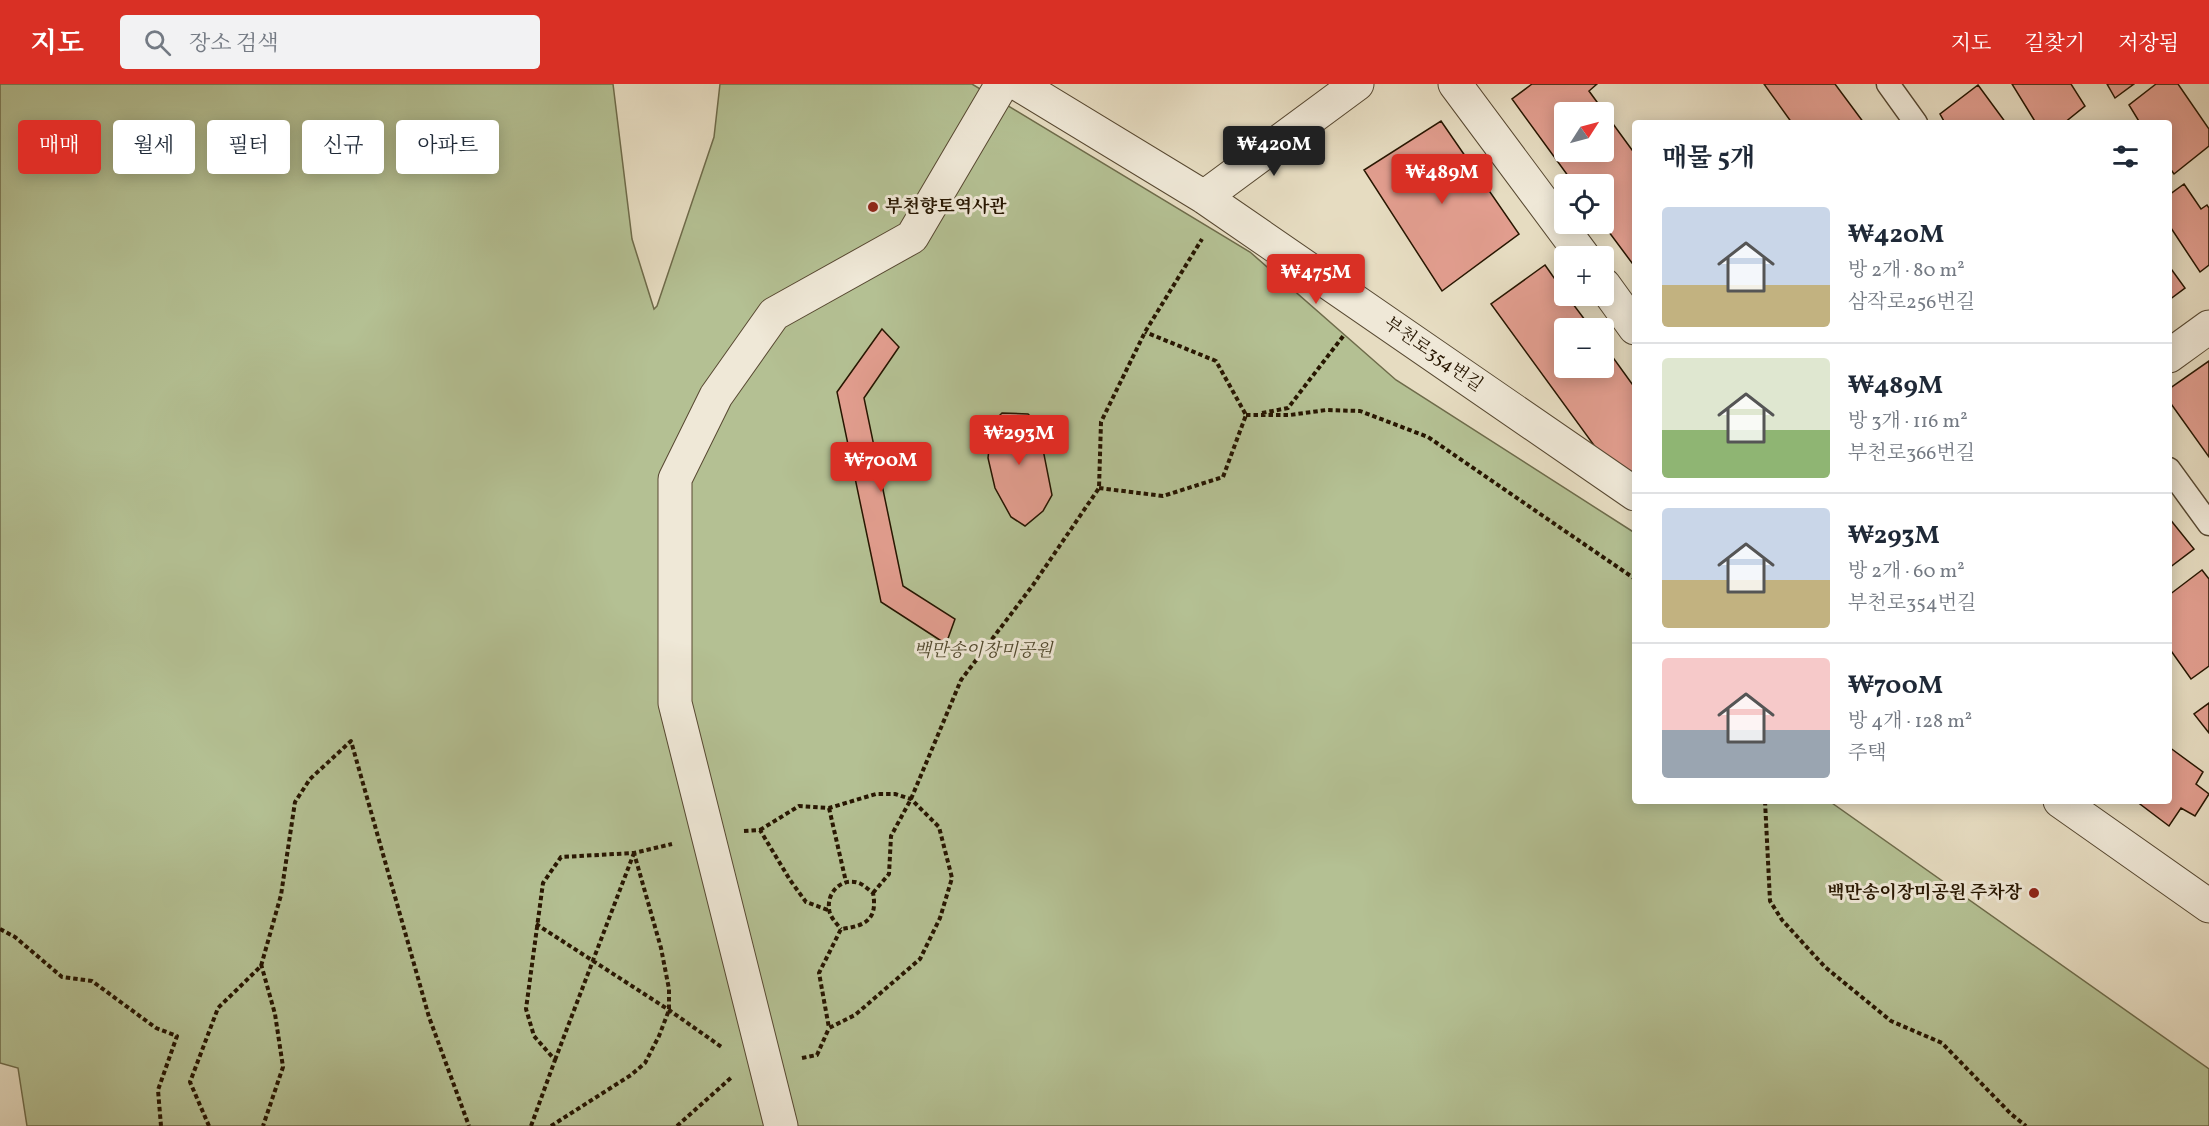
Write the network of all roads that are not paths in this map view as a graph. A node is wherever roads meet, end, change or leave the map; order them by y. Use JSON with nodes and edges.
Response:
{"nodes":[{"id":1,"x":1002,"y":84,"type":"edge"},
{"id":2,"x":1018,"y":84,"type":"edge"},
{"id":3,"x":1357,"y":84,"type":"edge"},
{"id":4,"x":1455,"y":84,"type":"edge"},
{"id":5,"x":1888,"y":84,"type":"edge"},
{"id":6,"x":1914,"y":120,"type":"edge"},
{"id":7,"x":1212,"y":203,"type":"junction"},
{"id":8,"x":1575,"y":246,"type":"edge"},
{"id":9,"x":1614,"y":299,"type":"edge"},
{"id":10,"x":1632,"y":324,"type":"edge"},
{"id":11,"x":2209,"y":327,"type":"edge"},
{"id":12,"x":2172,"y":354,"type":"edge"},
{"id":13,"x":2172,"y":473,"type":"edge"},
{"id":14,"x":1632,"y":492,"type":"edge"},
{"id":15,"x":2209,"y":524,"type":"edge"},
{"id":16,"x":2064,"y":804,"type":"edge"},
{"id":17,"x":2209,"y":906,"type":"edge"},
{"id":18,"x":781,"y":1126,"type":"edge"}],
"edges":[{"from":1,"to":18,"type":"street"},
{"from":2,"to":7,"type":"street","name":"부천로354번길"},
{"from":3,"to":7,"type":"street"},
{"from":4,"to":8,"type":"street"},
{"from":5,"to":6,"type":"lane"},
{"from":7,"to":14,"type":"street","name":"부천로354번길"},
{"from":9,"to":10,"type":"street"},
{"from":11,"to":12,"type":"street"},
{"from":13,"to":15,"type":"lane"},
{"from":16,"to":17,"type":"street"}]}
